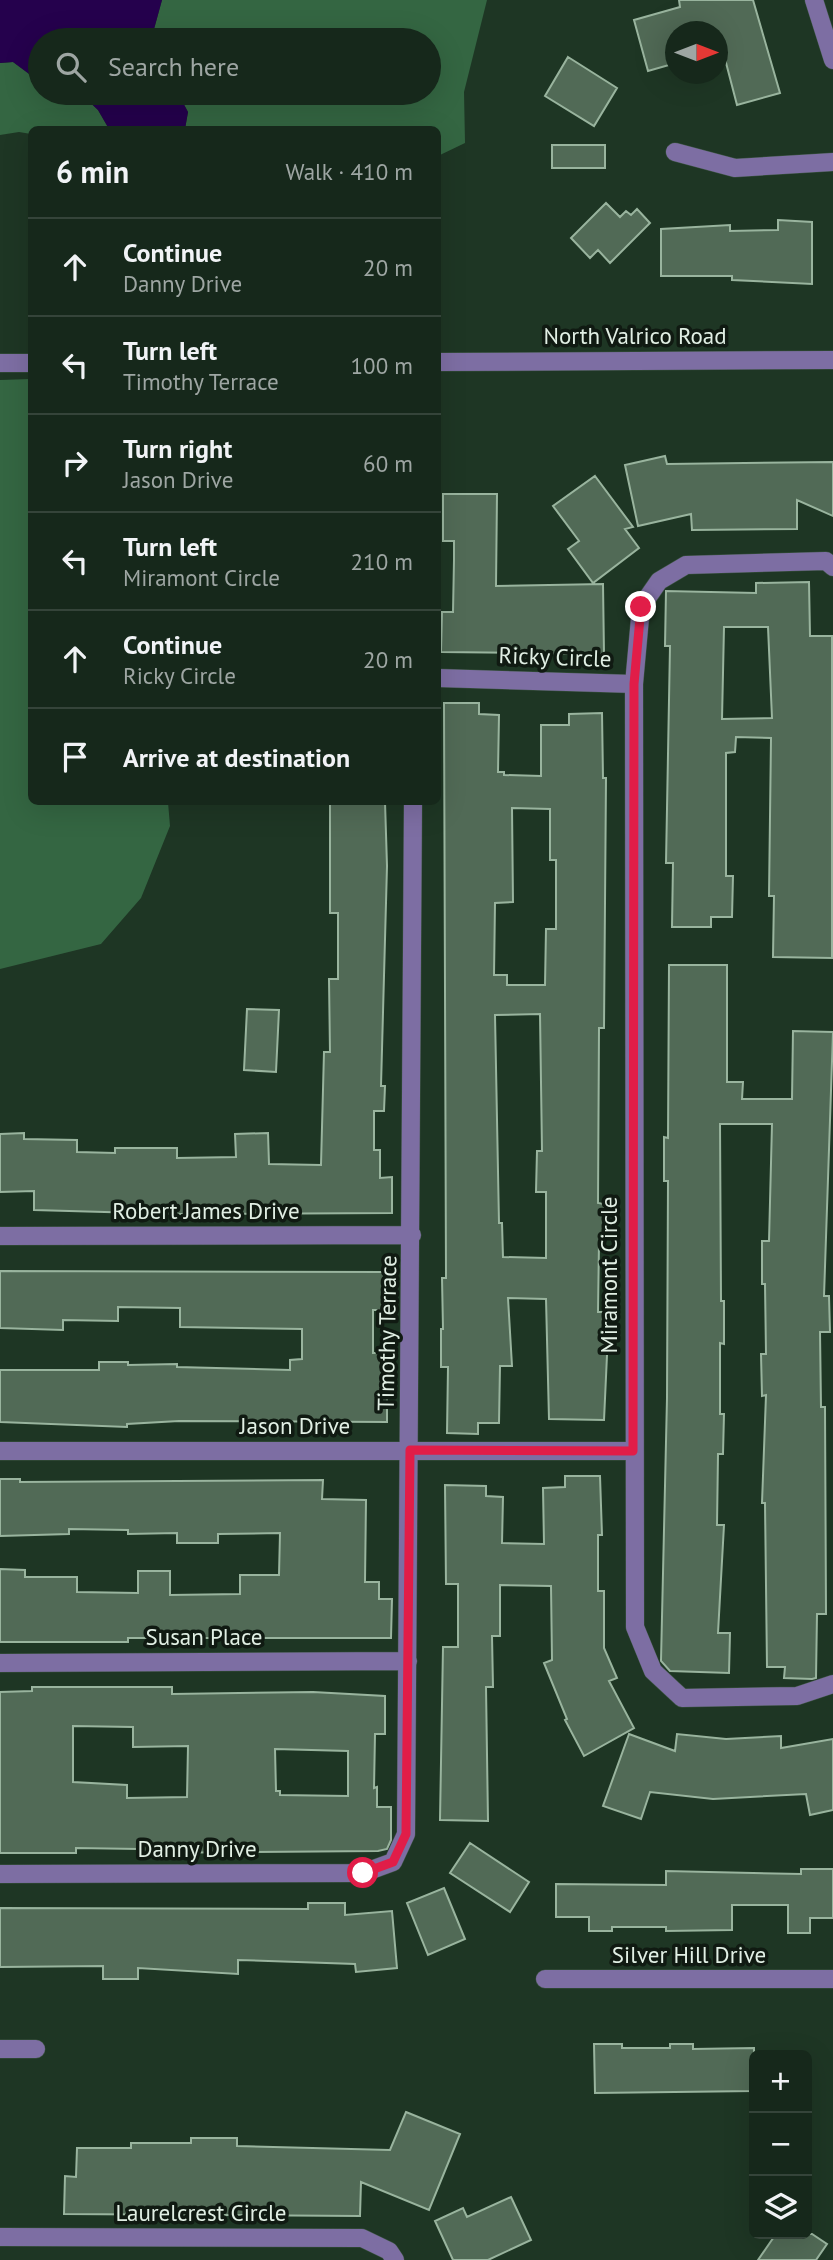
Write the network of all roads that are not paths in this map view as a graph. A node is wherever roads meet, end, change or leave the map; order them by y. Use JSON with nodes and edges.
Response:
{"nodes":[{"id":1,"x":814,"y":0,"type":"edge"},
{"id":2,"x":833,"y":60,"type":"edge"},
{"id":3,"x":676,"y":152,"type":"dead end"},
{"id":4,"x":833,"y":162,"type":"edge"},
{"id":5,"x":833,"y":360,"type":"edge"},
{"id":6,"x":441,"y":362,"type":"edge"},
{"id":7,"x":0,"y":363,"type":"edge"},
{"id":8,"x":28,"y":363,"type":"edge"},
{"id":9,"x":833,"y":568,"type":"edge"},
{"id":10,"x":441,"y":678,"type":"edge"},
{"id":11,"x":634,"y":684,"type":"junction"},
{"id":12,"x":413,"y":805,"type":"edge"},
{"id":13,"x":412,"y":1235,"type":"junction"},
{"id":14,"x":0,"y":1236,"type":"edge"},
{"id":15,"x":410,"y":1450,"type":"junction"},
{"id":16,"x":0,"y":1451,"type":"edge"},
{"id":17,"x":633,"y":1451,"type":"junction"},
{"id":18,"x":408,"y":1661,"type":"junction"},
{"id":19,"x":0,"y":1663,"type":"edge"},
{"id":20,"x":833,"y":1684,"type":"edge"},
{"id":21,"x":393,"y":1862,"type":"joint"},
{"id":22,"x":0,"y":1874,"type":"edge"},
{"id":23,"x":545,"y":1979,"type":"dead end"},
{"id":24,"x":833,"y":1979,"type":"edge"},
{"id":25,"x":0,"y":2049,"type":"edge"},
{"id":26,"x":36,"y":2049,"type":"dead end"},
{"id":27,"x":0,"y":2237,"type":"edge"},
{"id":28,"x":395,"y":2260,"type":"edge"}],
"edges":[{"from":1,"to":2,"type":"street"},
{"from":3,"to":4,"type":"street"},
{"from":5,"to":6,"type":"street","name":"North Valrico Road"},
{"from":7,"to":8,"type":"street"},
{"from":9,"to":11,"type":"street","name":"Ricky Circle"},
{"from":10,"to":11,"type":"street","name":"Ricky Circle"},
{"from":11,"to":17,"type":"street","name":"Miramont Circle"},
{"from":12,"to":13,"type":"street","name":"Timothy Terrace"},
{"from":13,"to":14,"type":"street","name":"Robert James Drive"},
{"from":13,"to":15,"type":"street","name":"Timothy Terrace"},
{"from":15,"to":16,"type":"street","name":"Jason Drive"},
{"from":15,"to":17,"type":"street","name":"Jason Drive"},
{"from":15,"to":18,"type":"street","name":"Timothy Terrace"},
{"from":17,"to":20,"type":"street","name":"Miramont Circle"},
{"from":18,"to":19,"type":"street","name":"Susan Place"},
{"from":18,"to":21,"type":"street","name":"Timothy Terrace"},
{"from":21,"to":22,"type":"street","name":"Danny Drive"},
{"from":23,"to":24,"type":"street","name":"Silver Hill Drive"},
{"from":25,"to":26,"type":"street"},
{"from":27,"to":28,"type":"street","name":"Laurelcrest Circle"}]}
